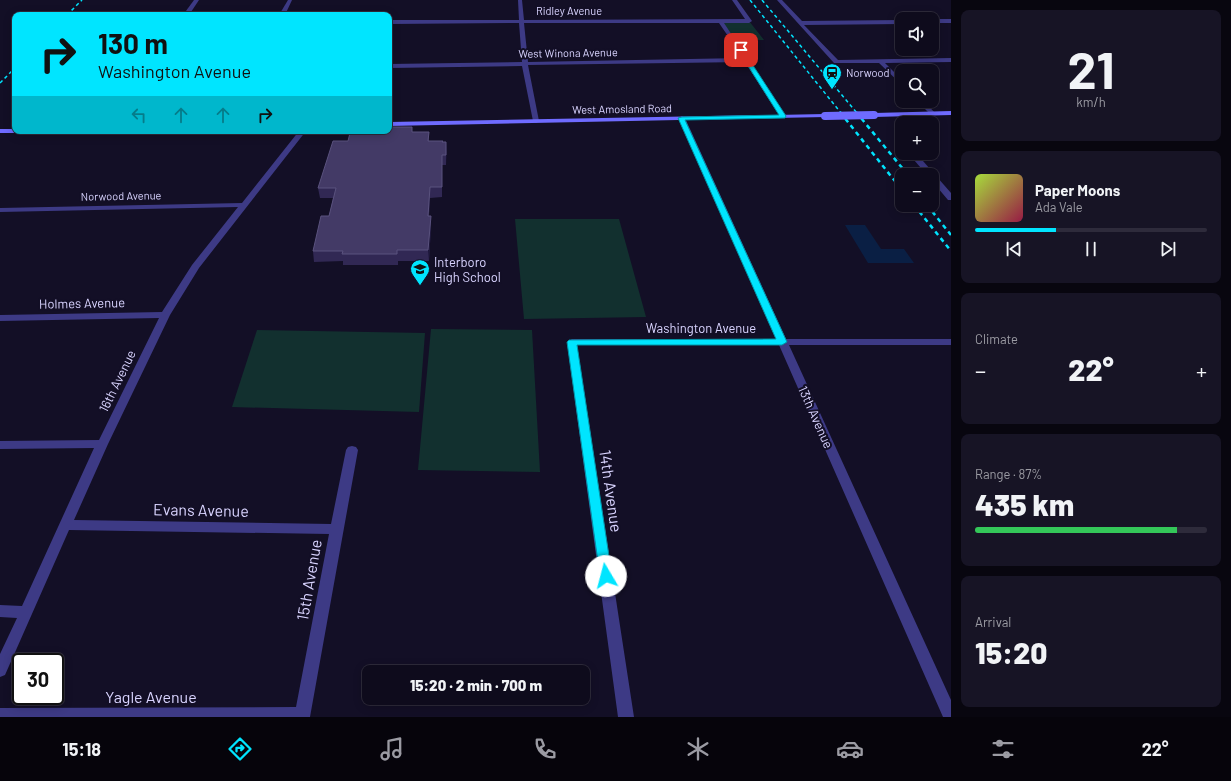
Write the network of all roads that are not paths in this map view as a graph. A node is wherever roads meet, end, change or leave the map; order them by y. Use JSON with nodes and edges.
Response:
{"nodes":[{"id":1,"x":197,"y":0,"type":"edge"},
{"id":2,"x":290,"y":0,"type":"edge"},
{"id":3,"x":520,"y":0,"type":"edge"},
{"id":4,"x":734,"y":0,"type":"edge"},
{"id":5,"x":779,"y":0,"type":"edge"},
{"id":6,"x":188,"y":12,"type":"edge"},
{"id":7,"x":284,"y":12,"type":"edge"},
{"id":8,"x":523,"y":21,"type":"junction"},
{"id":9,"x":720,"y":21,"type":"junction"},
{"id":10,"x":939,"y":21,"type":"edge"},
{"id":11,"x":951,"y":21,"type":"edge"},
{"id":12,"x":392,"y":22,"type":"edge"},
{"id":13,"x":895,"y":22,"type":"edge"},
{"id":14,"x":800,"y":23,"type":"junction"},
{"id":15,"x":747,"y":60,"type":"junction"},
{"id":16,"x":951,"y":60,"type":"edge"},
{"id":17,"x":880,"y":61,"type":"junction"},
{"id":18,"x":525,"y":64,"type":"junction"},
{"id":19,"x":392,"y":66,"type":"edge"},
{"id":20,"x":895,"y":76,"type":"edge"},
{"id":21,"x":927,"y":108,"type":"edge"},
{"id":22,"x":951,"y":113,"type":"edge"},
{"id":23,"x":933,"y":114,"type":"junction"},
{"id":24,"x":783,"y":116,"type":"junction"},
{"id":25,"x":682,"y":118,"type":"junction"},
{"id":26,"x":536,"y":121,"type":"junction"},
{"id":27,"x":392,"y":124,"type":"edge"},
{"id":28,"x":0,"y":131,"type":"edge"},
{"id":29,"x":12,"y":131,"type":"edge"},
{"id":30,"x":301,"y":134,"type":"edge"},
{"id":31,"x":918,"y":160,"type":"edge"},
{"id":32,"x":926,"y":168,"type":"edge"},
{"id":33,"x":939,"y":183,"type":"edge"},
{"id":34,"x":951,"y":198,"type":"edge"},
{"id":35,"x":243,"y":205,"type":"junction"},
{"id":36,"x":0,"y":210,"type":"edge"},
{"id":37,"x":165,"y":315,"type":"junction"},
{"id":38,"x":0,"y":318,"type":"edge"},
{"id":39,"x":572,"y":342,"type":"joint"},
{"id":40,"x":782,"y":342,"type":"junction"},
{"id":41,"x":951,"y":342,"type":"edge"},
{"id":42,"x":102,"y":444,"type":"junction"},
{"id":43,"x":0,"y":445,"type":"edge"},
{"id":44,"x":352,"y":450,"type":"dead end"},
{"id":45,"x":66,"y":525,"type":"junction"},
{"id":46,"x":336,"y":528,"type":"junction"},
{"id":47,"x":0,"y":611,"type":"edge"},
{"id":48,"x":27,"y":612,"type":"junction"},
{"id":49,"x":0,"y":670,"type":"edge"},
{"id":50,"x":0,"y":716,"type":"edge"},
{"id":51,"x":302,"y":716,"type":"edge"},
{"id":52,"x":951,"y":716,"type":"edge"},
{"id":53,"x":626,"y":717,"type":"edge"}],
"edges":[{"from":1,"to":6,"type":"street"},
{"from":2,"to":7,"type":"street"},
{"from":3,"to":8,"type":"street"},
{"from":4,"to":9,"type":"street","name":"Ridley Avenue"},
{"from":5,"to":14,"type":"street"},
{"from":8,"to":9,"type":"street","name":"Ridley Avenue"},
{"from":8,"to":12,"type":"street","name":"Ridley Avenue"},
{"from":8,"to":18,"type":"street"},
{"from":9,"to":15,"type":"street"},
{"from":10,"to":11,"type":"street"},
{"from":13,"to":14,"type":"street"},
{"from":14,"to":17,"type":"street"},
{"from":15,"to":18,"type":"street","name":"West Winona Avenue"},
{"from":15,"to":24,"type":"street"},
{"from":16,"to":17,"type":"street"},
{"from":17,"to":20,"type":"street"},
{"from":18,"to":19,"type":"street","name":"West Winona Avenue"},
{"from":18,"to":26,"type":"street"},
{"from":21,"to":23,"type":"street"},
{"from":22,"to":23,"type":"street","name":"West Amosland Road"},
{"from":23,"to":24,"type":"street","name":"West Amosland Road","bridge":true},
{"from":24,"to":25,"type":"street","name":"West Amosland Road"},
{"from":25,"to":26,"type":"street","name":"West Amosland Road"},
{"from":25,"to":40,"type":"street","name":"13th Avenue"},
{"from":26,"to":27,"type":"street","name":"West Amosland Road"},
{"from":28,"to":29,"type":"street"},
{"from":30,"to":35,"type":"street","name":"16th Avenue"},
{"from":31,"to":32,"type":"street"},
{"from":33,"to":34,"type":"street"},
{"from":35,"to":36,"type":"street","name":"Norwood Avenue"},
{"from":35,"to":37,"type":"street","name":"16th Avenue"},
{"from":37,"to":38,"type":"street","name":"Holmes Avenue"},
{"from":37,"to":42,"type":"street","name":"16th Avenue"},
{"from":39,"to":40,"type":"street","name":"Washington Avenue"},
{"from":39,"to":53,"type":"street","name":"14th Avenue"},
{"from":40,"to":41,"type":"street","name":"Washington Avenue"},
{"from":40,"to":52,"type":"street","name":"13th Avenue"},
{"from":42,"to":43,"type":"street"},
{"from":42,"to":45,"type":"street","name":"16th Avenue"},
{"from":44,"to":46,"type":"street","name":"15th Avenue"},
{"from":45,"to":46,"type":"street","name":"Evans Avenue"},
{"from":45,"to":48,"type":"street","name":"16th Avenue"},
{"from":46,"to":51,"type":"street","name":"15th Avenue"},
{"from":47,"to":48,"type":"street"},
{"from":48,"to":49,"type":"street","name":"16th Avenue"},
{"from":50,"to":51,"type":"street","name":"Yagle Avenue"}]}
